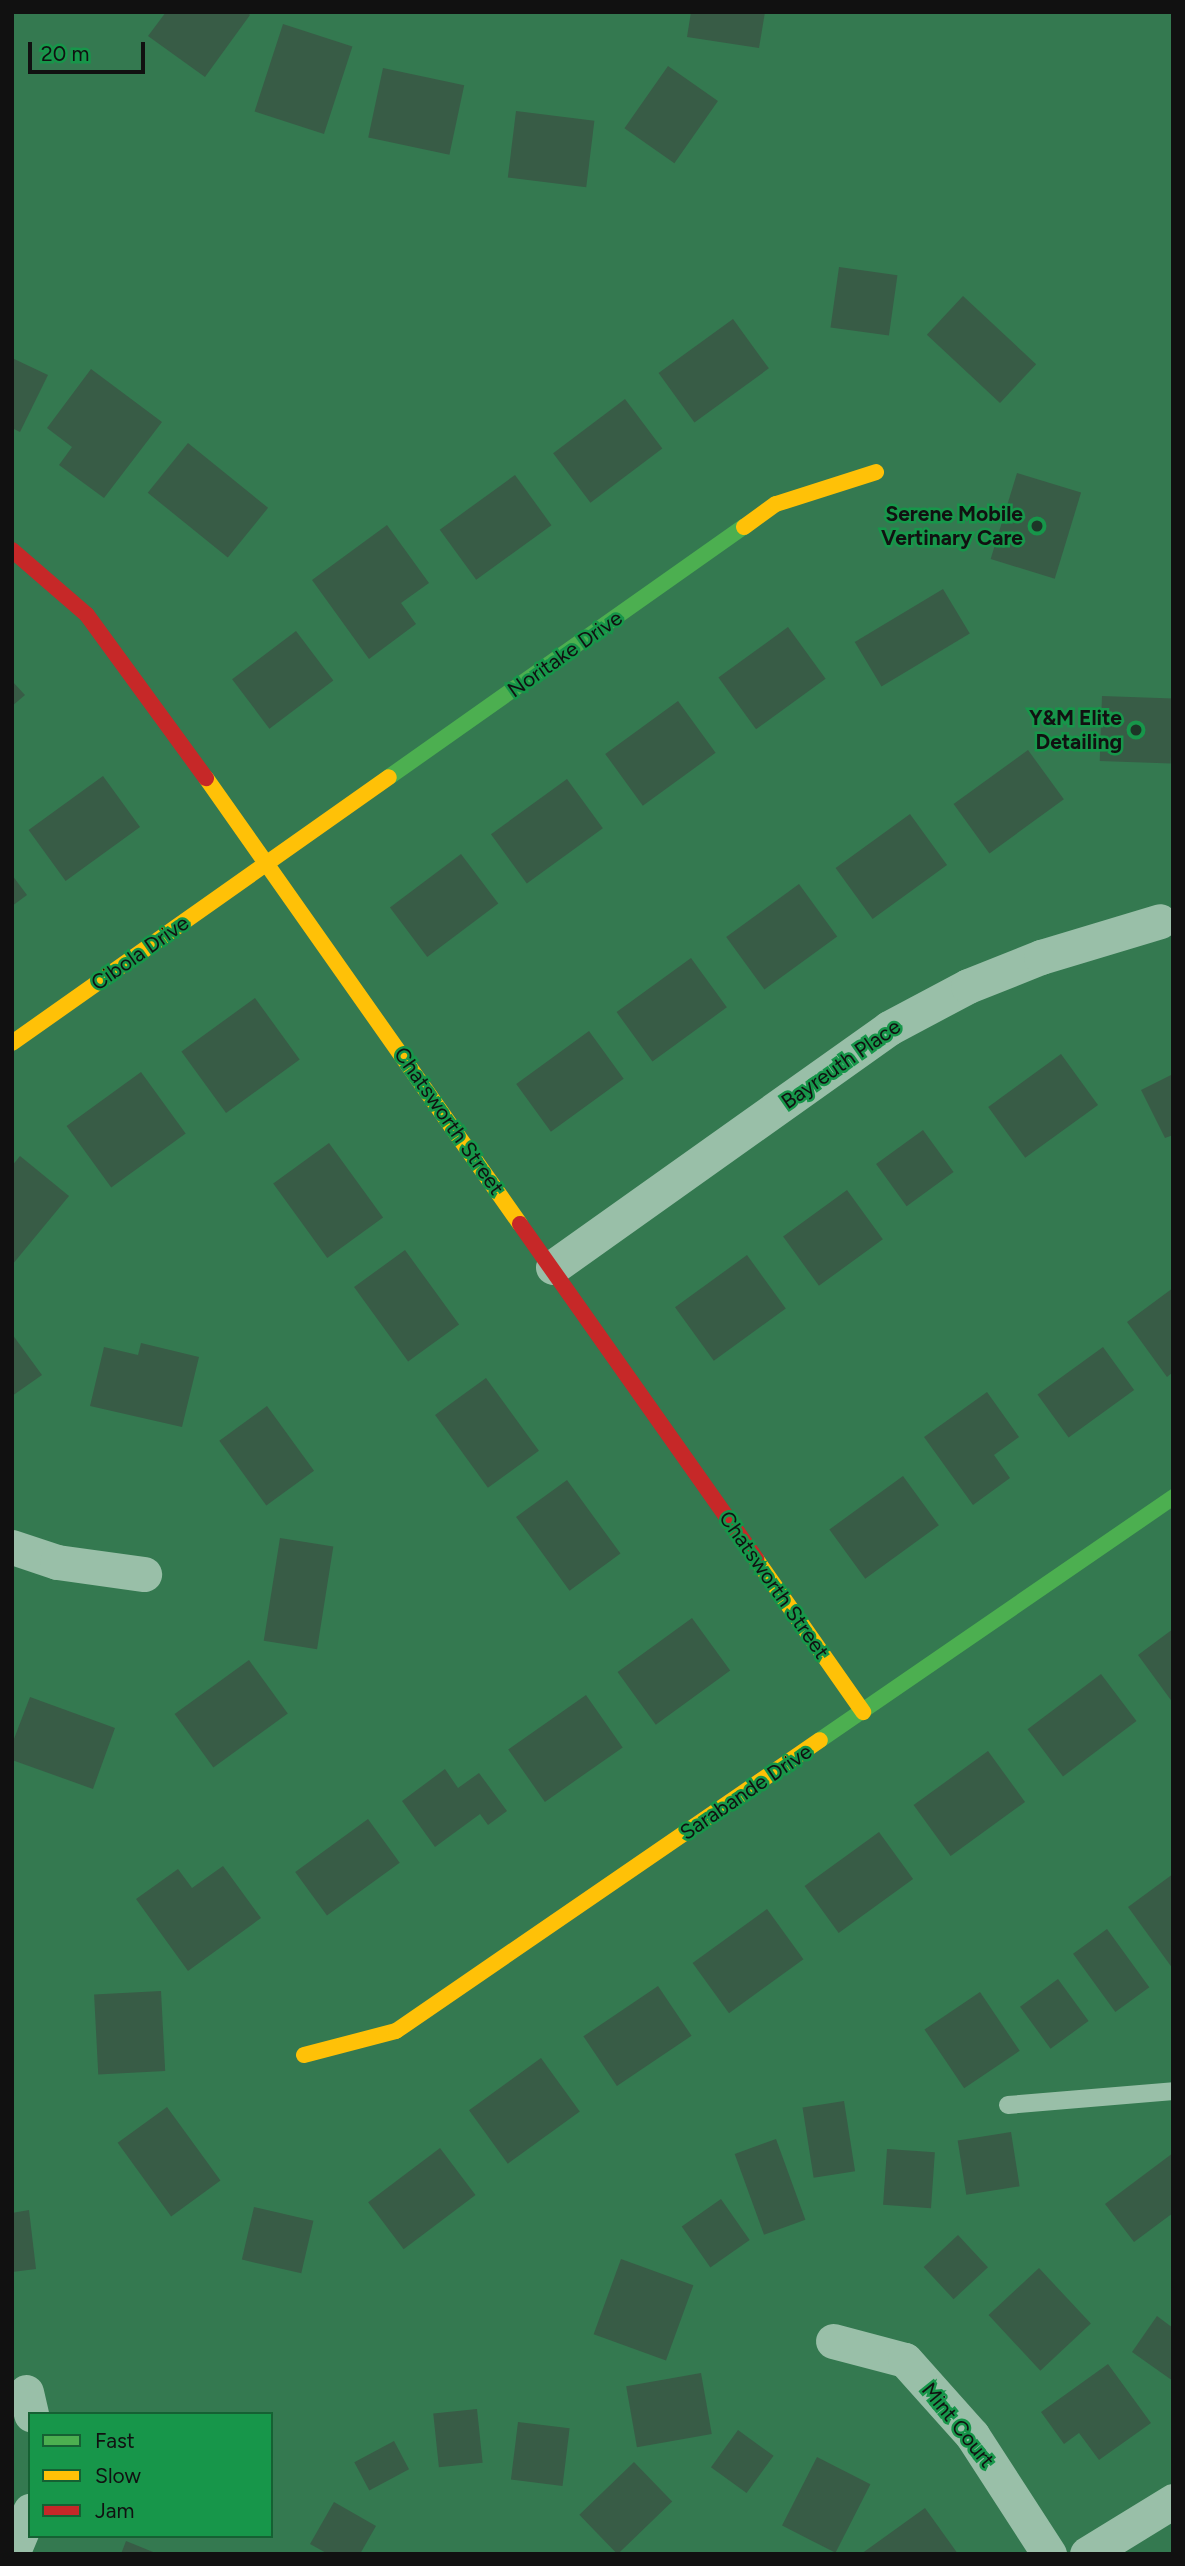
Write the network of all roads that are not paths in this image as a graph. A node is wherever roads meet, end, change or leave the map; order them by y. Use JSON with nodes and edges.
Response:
{"nodes":[{"id":1,"x":876,"y":472,"type":"dead end"},
{"id":2,"x":12,"y":550,"type":"edge"},
{"id":3,"x":267,"y":864,"type":"junction"},
{"id":4,"x":1160,"y":921,"type":"dead end"},
{"id":5,"x":12,"y":1043,"type":"edge"},
{"id":6,"x":553,"y":1267,"type":"junction"},
{"id":7,"x":1173,"y":1497,"type":"edge"},
{"id":8,"x":12,"y":1546,"type":"edge"},
{"id":9,"x":144,"y":1574,"type":"dead end"},
{"id":10,"x":863,"y":1712,"type":"junction"},
{"id":11,"x":304,"y":2054,"type":"dead end"},
{"id":12,"x":1173,"y":2091,"type":"edge"},
{"id":13,"x":1008,"y":2105,"type":"dead end"},
{"id":14,"x":834,"y":2341,"type":"dead end"},
{"id":15,"x":1173,"y":2501,"type":"edge"},
{"id":16,"x":28,"y":2516,"type":"edge"},
{"id":17,"x":12,"y":2554,"type":"edge"},
{"id":18,"x":1048,"y":2554,"type":"edge"},
{"id":19,"x":1087,"y":2554,"type":"edge"}],
"edges":[{"from":1,"to":3,"type":"street","name":"Noritake Drive"},
{"from":2,"to":3,"type":"street","name":"Chatsworth Street"},
{"from":3,"to":5,"type":"street","name":"Cibola Drive"},
{"from":3,"to":6,"type":"street","name":"Chatsworth Street"},
{"from":4,"to":6,"type":"street","name":"Bayreuth Place"},
{"from":6,"to":10,"type":"street","name":"Chatsworth Street"},
{"from":7,"to":10,"type":"street","name":"Sarabande Drive"},
{"from":8,"to":9,"type":"street"},
{"from":10,"to":11,"type":"street","name":"Sarabande Drive"},
{"from":12,"to":13,"type":"lane"},
{"from":14,"to":18,"type":"street","name":"Mint Court"},
{"from":15,"to":19,"type":"street"},
{"from":16,"to":17,"type":"street"}]}
